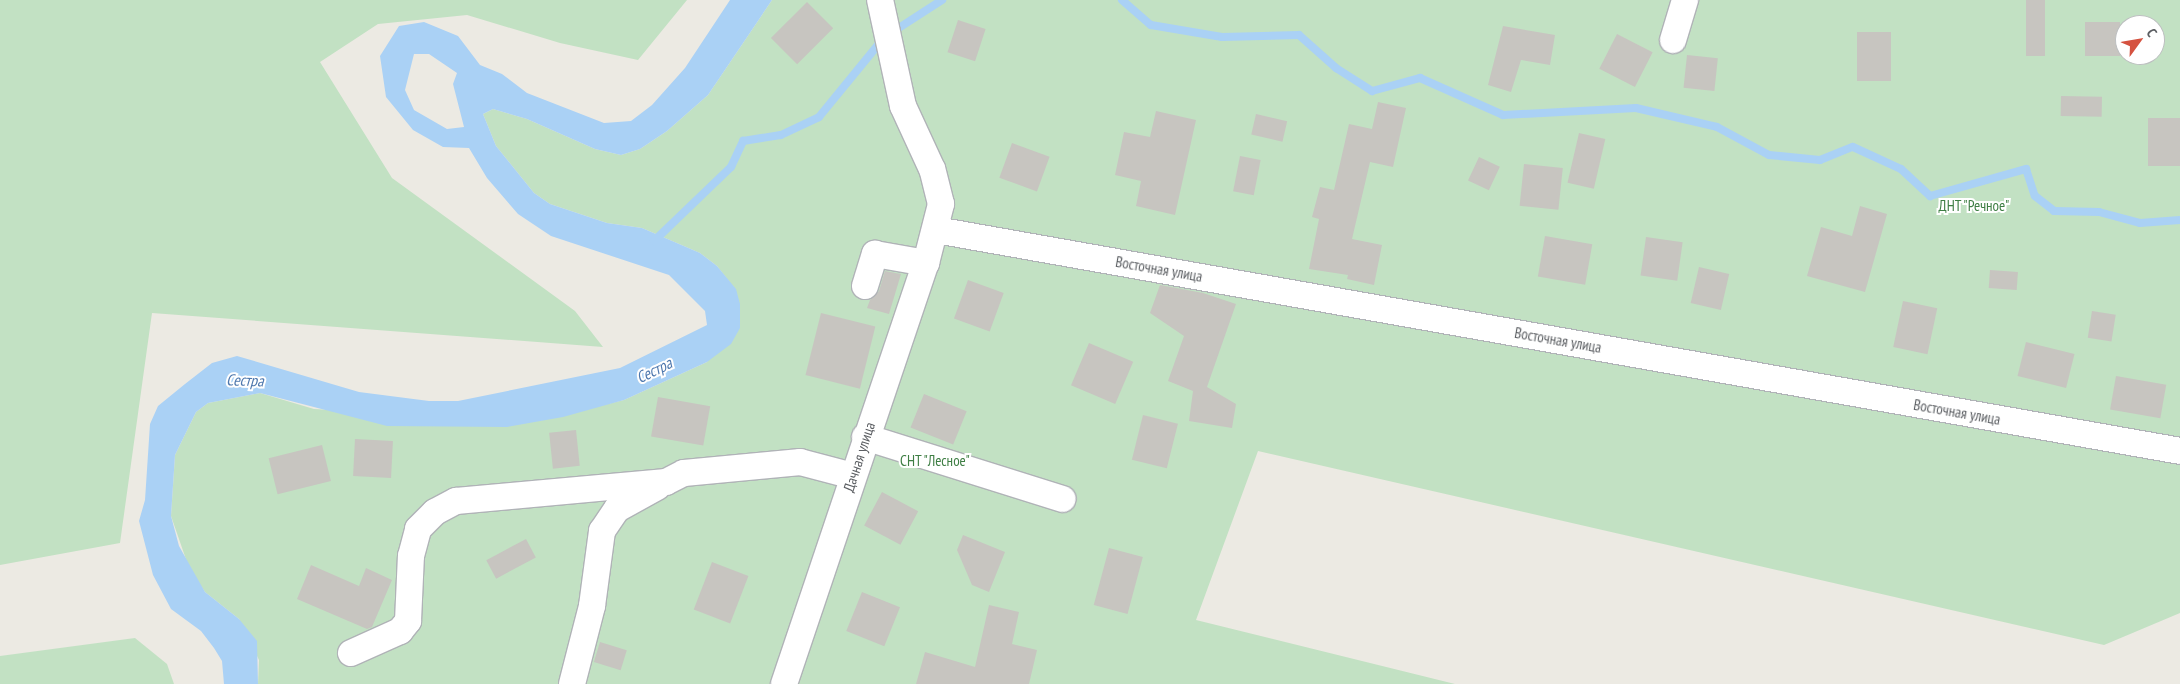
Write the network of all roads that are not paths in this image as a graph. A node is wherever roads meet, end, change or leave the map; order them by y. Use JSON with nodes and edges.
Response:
{"nodes":[{"id":1,"x":880,"y":0,"type":"edge"},
{"id":2,"x":1685,"y":0,"type":"edge"},
{"id":3,"x":1673,"y":40,"type":"dead end"},
{"id":4,"x":936,"y":230,"type":"junction"},
{"id":5,"x":926,"y":263,"type":"junction"},
{"id":6,"x":865,"y":286,"type":"dead end"},
{"id":7,"x":865,"y":437,"type":"junction"},
{"id":8,"x":2180,"y":451,"type":"edge"},
{"id":9,"x":853,"y":476,"type":"junction"},
{"id":10,"x":666,"y":482,"type":"junction"},
{"id":11,"x":1063,"y":498,"type":"dead end"},
{"id":12,"x":351,"y":653,"type":"dead end"},
{"id":13,"x":787,"y":683,"type":"edge"},
{"id":14,"x":572,"y":684,"type":"edge"}],
"edges":[{"from":1,"to":4,"type":"street","name":"Дачная улица"},
{"from":2,"to":3,"type":"street"},
{"from":4,"to":5,"type":"street","name":"Дачная улица"},
{"from":4,"to":8,"type":"street","name":"Восточная улица"},
{"from":5,"to":6,"type":"street"},
{"from":5,"to":7,"type":"street","name":"Дачная улица"},
{"from":7,"to":9,"type":"street","name":"Дачная улица"},
{"from":7,"to":11,"type":"street"},
{"from":9,"to":10,"type":"street"},
{"from":9,"to":13,"type":"street","name":"Дачная улица"},
{"from":10,"to":12,"type":"street"},
{"from":10,"to":14,"type":"street"}]}
